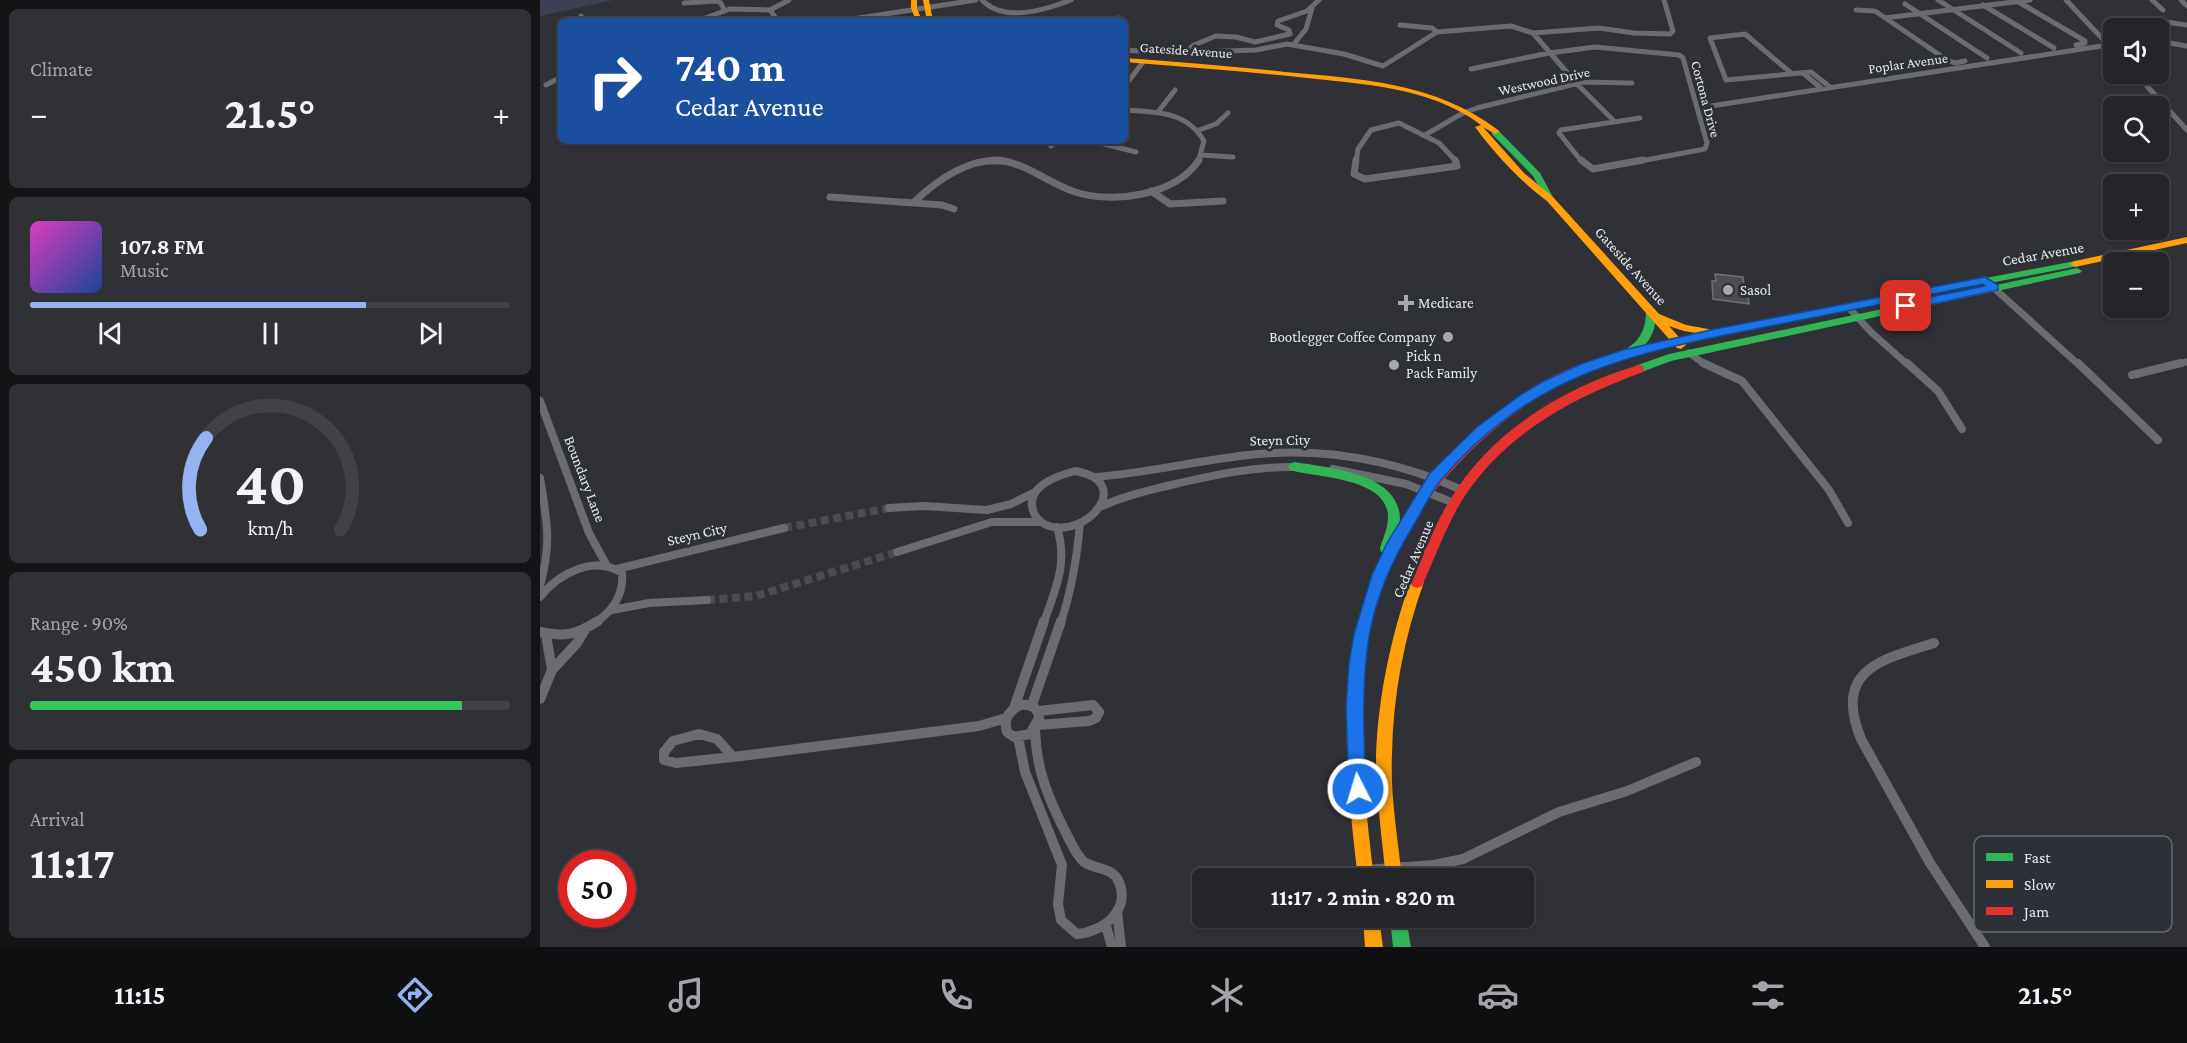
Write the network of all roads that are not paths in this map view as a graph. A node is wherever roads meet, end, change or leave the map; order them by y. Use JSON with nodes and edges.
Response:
{"nodes":[{"id":1,"x":789,"y":0,"type":"edge"},
{"id":2,"x":976,"y":0,"type":"edge"},
{"id":3,"x":1058,"y":0,"type":"edge"},
{"id":4,"x":1071,"y":0,"type":"edge"},
{"id":5,"x":1319,"y":0,"type":"edge"},
{"id":6,"x":1664,"y":0,"type":"edge"},
{"id":7,"x":1938,"y":0,"type":"edge"},
{"id":8,"x":2030,"y":0,"type":"edge"},
{"id":9,"x":2066,"y":0,"type":"edge"},
{"id":10,"x":2152,"y":0,"type":"edge"},
{"id":11,"x":2181,"y":0,"type":"edge"},
{"id":12,"x":982,"y":1,"type":"edge"},
{"id":13,"x":2017,"y":1,"type":"edge"},
{"id":14,"x":684,"y":3,"type":"dead end"},
{"id":15,"x":1064,"y":3,"type":"junction"},
{"id":16,"x":1905,"y":4,"type":"dead end"},
{"id":17,"x":1983,"y":4,"type":"junction"},
{"id":18,"x":2187,"y":6,"type":"edge"},
{"id":19,"x":943,"y":7,"type":"junction"},
{"id":20,"x":1312,"y":8,"type":"junction"},
{"id":21,"x":1950,"y":9,"type":"junction"},
{"id":22,"x":724,"y":10,"type":"junction"},
{"id":23,"x":770,"y":10,"type":"junction"},
{"id":24,"x":921,"y":10,"type":"edge"},
{"id":25,"x":1040,"y":10,"type":"junction"},
{"id":26,"x":1856,"y":10,"type":"dead end"},
{"id":27,"x":2163,"y":10,"type":"dead end"},
{"id":28,"x":1918,"y":13,"type":"junction"},
{"id":29,"x":1040,"y":17,"type":"dead end"},
{"id":30,"x":704,"y":18,"type":"edge"},
{"id":31,"x":777,"y":18,"type":"edge"},
{"id":32,"x":862,"y":18,"type":"edge"},
{"id":33,"x":881,"y":18,"type":"edge"},
{"id":34,"x":1885,"y":18,"type":"junction"},
{"id":35,"x":2169,"y":22,"type":"edge"},
{"id":36,"x":1400,"y":25,"type":"dead end"},
{"id":37,"x":2187,"y":25,"type":"edge"},
{"id":38,"x":1437,"y":32,"type":"junction"},
{"id":39,"x":1533,"y":33,"type":"junction"},
{"id":40,"x":2103,"y":40,"type":"edge"},
{"id":41,"x":2169,"y":43,"type":"edge"},
{"id":42,"x":1293,"y":45,"type":"junction"},
{"id":43,"x":2103,"y":46,"type":"edge"},
{"id":44,"x":2187,"y":46,"type":"edge"},
{"id":45,"x":2054,"y":48,"type":"junction"},
{"id":46,"x":1128,"y":50,"type":"edge"},
{"id":47,"x":1184,"y":52,"type":"junction"},
{"id":48,"x":1549,"y":53,"type":"junction"},
{"id":49,"x":2021,"y":53,"type":"junction"},
{"id":50,"x":1987,"y":58,"type":"junction"},
{"id":51,"x":1128,"y":61,"type":"edge"},
{"id":52,"x":1142,"y":64,"type":"junction"},
{"id":53,"x":1128,"y":65,"type":"edge"},
{"id":54,"x":1471,"y":69,"type":"dead end"},
{"id":55,"x":1791,"y":73,"type":"junction"},
{"id":56,"x":1803,"y":74,"type":"junction"},
{"id":57,"x":558,"y":79,"type":"edge"},
{"id":58,"x":1128,"y":82,"type":"edge"},
{"id":59,"x":1632,"y":83,"type":"dead end"},
{"id":60,"x":1577,"y":84,"type":"junction"},
{"id":61,"x":2145,"y":84,"type":"edge"},
{"id":62,"x":546,"y":85,"type":"dead end"},
{"id":63,"x":1830,"y":87,"type":"junction"},
{"id":64,"x":1821,"y":88,"type":"junction"},
{"id":65,"x":1175,"y":90,"type":"dead end"},
{"id":66,"x":1485,"y":106,"type":"joint"},
{"id":67,"x":1712,"y":106,"type":"dead end"},
{"id":68,"x":1128,"y":110,"type":"edge"},
{"id":69,"x":1158,"y":112,"type":"junction"},
{"id":70,"x":1228,"y":113,"type":"dead end"},
{"id":71,"x":1466,"y":113,"type":"junction"},
{"id":72,"x":1640,"y":118,"type":"dead end"},
{"id":73,"x":1613,"y":120,"type":"junction"},
{"id":74,"x":1199,"y":130,"type":"junction"},
{"id":75,"x":2187,"y":130,"type":"edge"},
{"id":76,"x":1425,"y":135,"type":"junction"},
{"id":77,"x":1054,"y":144,"type":"edge"},
{"id":78,"x":1104,"y":144,"type":"edge"},
{"id":79,"x":1051,"y":146,"type":"dead end"},
{"id":80,"x":1136,"y":152,"type":"dead end"},
{"id":81,"x":1202,"y":155,"type":"junction"},
{"id":82,"x":1233,"y":157,"type":"dead end"},
{"id":83,"x":1151,"y":191,"type":"junction"},
{"id":84,"x":830,"y":197,"type":"dead end"},
{"id":85,"x":1222,"y":201,"type":"dead end"},
{"id":86,"x":914,"y":202,"type":"junction"},
{"id":87,"x":954,"y":209,"type":"dead end"},
{"id":88,"x":2187,"y":240,"type":"edge"},
{"id":89,"x":2187,"y":249,"type":"edge"},
{"id":90,"x":2158,"y":250,"type":"junction"},
{"id":91,"x":2151,"y":252,"type":"edge"},
{"id":92,"x":2103,"y":265,"type":"edge"},
{"id":93,"x":1989,"y":284,"type":"junction"},
{"id":94,"x":1652,"y":312,"type":"junction"},
{"id":95,"x":1852,"y":312,"type":"junction"},
{"id":96,"x":1715,"y":333,"type":"junction"},
{"id":97,"x":1678,"y":342,"type":"junction"},
{"id":98,"x":1627,"y":353,"type":"junction"},
{"id":99,"x":1689,"y":353,"type":"junction"},
{"id":100,"x":2187,"y":362,"type":"edge"},
{"id":101,"x":2132,"y":375,"type":"dead end"},
{"id":102,"x":540,"y":401,"type":"edge"},
{"id":103,"x":1962,"y":429,"type":"dead end"},
{"id":104,"x":2158,"y":440,"type":"dead end"},
{"id":105,"x":1294,"y":466,"type":"junction"},
{"id":106,"x":1095,"y":477,"type":"junction"},
{"id":107,"x":1435,"y":477,"type":"junction"},
{"id":108,"x":540,"y":478,"type":"edge"},
{"id":109,"x":1462,"y":490,"type":"junction"},
{"id":110,"x":1426,"y":491,"type":"junction"},
{"id":111,"x":1035,"y":492,"type":"junction"},
{"id":112,"x":1454,"y":503,"type":"junction"},
{"id":113,"x":1101,"y":507,"type":"junction"},
{"id":114,"x":889,"y":508,"type":"tunnel mouth"},
{"id":115,"x":1041,"y":522,"type":"junction"},
{"id":116,"x":1080,"y":523,"type":"junction"},
{"id":117,"x":1848,"y":523,"type":"dead end"},
{"id":118,"x":1057,"y":527,"type":"junction"},
{"id":119,"x":784,"y":528,"type":"tunnel mouth"},
{"id":120,"x":897,"y":552,"type":"tunnel mouth"},
{"id":121,"x":612,"y":567,"type":"junction"},
{"id":122,"x":1379,"y":575,"type":"junction"},
{"id":123,"x":540,"y":586,"type":"edge"},
{"id":124,"x":540,"y":597,"type":"edge"},
{"id":125,"x":707,"y":600,"type":"tunnel mouth"},
{"id":126,"x":612,"y":610,"type":"junction"},
{"id":127,"x":586,"y":628,"type":"junction"},
{"id":128,"x":543,"y":634,"type":"edge"},
{"id":129,"x":1934,"y":643,"type":"dead end"},
{"id":130,"x":552,"y":670,"type":"junction"},
{"id":131,"x":540,"y":699,"type":"edge"},
{"id":132,"x":1014,"y":708,"type":"junction"},
{"id":133,"x":1036,"y":708,"type":"junction"},
{"id":134,"x":1005,"y":723,"type":"junction"},
{"id":135,"x":1036,"y":728,"type":"junction"},
{"id":136,"x":1018,"y":737,"type":"junction"},
{"id":137,"x":733,"y":757,"type":"junction"},
{"id":138,"x":1696,"y":762,"type":"dead end"},
{"id":139,"x":1364,"y":868,"type":"edge"},
{"id":140,"x":1392,"y":868,"type":"edge"},
{"id":141,"x":1419,"y":868,"type":"edge"},
{"id":142,"x":1117,"y":911,"type":"junction"},
{"id":143,"x":1106,"y":926,"type":"junction"},
{"id":144,"x":1372,"y":928,"type":"edge"},
{"id":145,"x":1399,"y":928,"type":"edge"},
{"id":146,"x":1974,"y":930,"type":"edge"},
{"id":147,"x":1975,"y":932,"type":"edge"},
{"id":148,"x":1112,"y":947,"type":"edge"},
{"id":149,"x":1121,"y":947,"type":"edge"},
{"id":150,"x":1374,"y":947,"type":"edge"},
{"id":151,"x":1402,"y":947,"type":"edge"},
{"id":152,"x":1985,"y":947,"type":"edge"}],
"edges":[{"from":1,"to":23,"type":"street"},
{"from":2,"to":19,"type":"street"},
{"from":3,"to":15,"type":"street"},
{"from":4,"to":15,"type":"street"},
{"from":5,"to":20,"type":"street"},
{"from":6,"to":39,"type":"street"},
{"from":7,"to":21,"type":"street"},
{"from":8,"to":13,"type":"street"},
{"from":9,"to":40,"type":"street"},
{"from":10,"to":27,"type":"street"},
{"from":11,"to":18,"type":"street"},
{"from":12,"to":19,"type":"street"},
{"from":12,"to":25,"type":"street"},
{"from":13,"to":17,"type":"street"},
{"from":13,"to":45,"type":"street"},
{"from":14,"to":22,"type":"street"},
{"from":15,"to":25,"type":"street"},
{"from":16,"to":28,"type":"street"},
{"from":17,"to":21,"type":"street"},
{"from":17,"to":45,"type":"street"},
{"from":19,"to":24,"type":"street"},
{"from":20,"to":42,"type":"street"},
{"from":20,"to":47,"type":"street"},
{"from":21,"to":28,"type":"street"},
{"from":21,"to":49,"type":"street"},
{"from":22,"to":23,"type":"street"},
{"from":22,"to":30,"type":"street"},
{"from":23,"to":31,"type":"street"},
{"from":24,"to":32,"type":"street"},
{"from":24,"to":33,"type":"street"},
{"from":25,"to":29,"type":"street"},
{"from":26,"to":34,"type":"street"},
{"from":28,"to":34,"type":"street"},
{"from":28,"to":50,"type":"street"},
{"from":34,"to":50,"type":"street"},
{"from":35,"to":37,"type":"street"},
{"from":36,"to":38,"type":"street"},
{"from":38,"to":39,"type":"street"},
{"from":38,"to":42,"type":"street"},
{"from":39,"to":48,"type":"street"},
{"from":41,"to":44,"type":"street"},
{"from":42,"to":47,"type":"street"},
{"from":43,"to":63,"type":"street","name":"Poplar Avenue"},
{"from":45,"to":49,"type":"street"},
{"from":46,"to":47,"type":"street"},
{"from":48,"to":54,"type":"street","name":"Cortona Drive"},
{"from":48,"to":60,"type":"street"},
{"from":48,"to":73,"type":"street","name":"Cortona Drive"},
{"from":49,"to":50,"type":"street"},
{"from":51,"to":52,"type":"main road","name":"Gateside Avenue"},
{"from":52,"to":53,"type":"main road","name":"Gateside Avenue"},
{"from":52,"to":58,"type":"street"},
{"from":52,"to":71,"type":"main road","name":"Gateside Avenue"},
{"from":55,"to":55,"type":"street"},
{"from":55,"to":56,"type":"street"},
{"from":56,"to":63,"type":"street"},
{"from":56,"to":64,"type":"street"},
{"from":57,"to":62,"type":"street"},
{"from":59,"to":60,"type":"street","name":"Westwood Drive"},
{"from":60,"to":66,"type":"street","name":"Westwood Drive"},
{"from":60,"to":73,"type":"street"},
{"from":61,"to":75,"type":"street"},
{"from":63,"to":64,"type":"street","name":"Poplar Avenue"},
{"from":64,"to":67,"type":"street","name":"Poplar Avenue"},
{"from":65,"to":69,"type":"street"},
{"from":66,"to":71,"type":"main road"},
{"from":68,"to":69,"type":"street"},
{"from":69,"to":74,"type":"street"},
{"from":70,"to":74,"type":"street"},
{"from":71,"to":76,"type":"street"},
{"from":71,"to":94,"type":"main road","name":"Gateside Avenue"},
{"from":72,"to":73,"type":"street","name":"Cortona Drive"},
{"from":74,"to":81,"type":"street"},
{"from":76,"to":76,"type":"street"},
{"from":77,"to":79,"type":"street"},
{"from":78,"to":80,"type":"street"},
{"from":81,"to":82,"type":"street"},
{"from":81,"to":83,"type":"street"},
{"from":83,"to":85,"type":"street"},
{"from":83,"to":86,"type":"street"},
{"from":84,"to":86,"type":"street"},
{"from":86,"to":87,"type":"street"},
{"from":88,"to":90,"type":"main road","name":"Cedar Avenue"},
{"from":89,"to":90,"type":"main road","name":"Cedar Avenue"},
{"from":90,"to":91,"type":"main road","name":"Cedar Avenue"},
{"from":90,"to":93,"type":"main road","name":"Cedar Avenue"},
{"from":92,"to":93,"type":"main road","name":"Cedar Avenue"},
{"from":93,"to":95,"type":"main road","name":"Cedar Avenue"},
{"from":93,"to":104,"type":"street"},
{"from":94,"to":96,"type":"main road"},
{"from":94,"to":97,"type":"main road","name":"Gateside Avenue"},
{"from":94,"to":98,"type":"main road"},
{"from":95,"to":96,"type":"main road","name":"Cedar Avenue"},
{"from":95,"to":99,"type":"main road","name":"Cedar Avenue"},
{"from":95,"to":103,"type":"street"},
{"from":96,"to":97,"type":"main road","name":"Cedar Avenue"},
{"from":97,"to":98,"type":"main road","name":"Cedar Avenue"},
{"from":97,"to":99,"type":"main road","name":"Gateside Avenue"},
{"from":98,"to":107,"type":"main road","name":"Cedar Avenue"},
{"from":99,"to":109,"type":"main road","name":"Cedar Avenue"},
{"from":99,"to":117,"type":"street"},
{"from":100,"to":101,"type":"street"},
{"from":102,"to":121,"type":"street","name":"Boundary Lane"},
{"from":105,"to":110,"type":"street","name":"Steyn City"},
{"from":105,"to":113,"type":"street","name":"Steyn City"},
{"from":105,"to":122,"type":"main road"},
{"from":106,"to":107,"type":"street","name":"Steyn City"},
{"from":106,"to":111,"type":"street"},
{"from":106,"to":113,"type":"street"},
{"from":107,"to":109,"type":"street","name":"Steyn City"},
{"from":107,"to":110,"type":"main road","name":"Cedar Avenue"},
{"from":108,"to":123,"type":"street"},
{"from":109,"to":112,"type":"main road","name":"Cedar Avenue"},
{"from":110,"to":112,"type":"street","name":"Steyn City"},
{"from":110,"to":122,"type":"main road","name":"Cedar Avenue"},
{"from":111,"to":114,"type":"street"},
{"from":111,"to":115,"type":"street"},
{"from":112,"to":140,"type":"main road","name":"Cedar Avenue"},
{"from":113,"to":116,"type":"street"},
{"from":115,"to":118,"type":"street"},
{"from":115,"to":120,"type":"street"},
{"from":116,"to":118,"type":"street"},
{"from":116,"to":133,"type":"street"},
{"from":118,"to":132,"type":"street"},
{"from":119,"to":121,"type":"street","name":"Steyn City"},
{"from":121,"to":124,"type":"street","name":"Steyn City"},
{"from":121,"to":126,"type":"street","name":"Boundary Lane"},
{"from":122,"to":139,"type":"main road","name":"Cedar Avenue"},
{"from":125,"to":126,"type":"street"},
{"from":126,"to":127,"type":"street"},
{"from":127,"to":128,"type":"street"},
{"from":127,"to":130,"type":"street"},
{"from":128,"to":130,"type":"street"},
{"from":129,"to":146,"type":"street"},
{"from":130,"to":131,"type":"street"},
{"from":132,"to":133,"type":"street"},
{"from":132,"to":134,"type":"street"},
{"from":133,"to":135,"type":"street"},
{"from":133,"to":135,"type":"street"},
{"from":134,"to":136,"type":"street"},
{"from":134,"to":137,"type":"street"},
{"from":135,"to":136,"type":"street"},
{"from":135,"to":142,"type":"street"},
{"from":136,"to":143,"type":"street"},
{"from":137,"to":137,"type":"street"},
{"from":138,"to":141,"type":"street"},
{"from":142,"to":143,"type":"street"},
{"from":142,"to":149,"type":"street"},
{"from":143,"to":148,"type":"street"},
{"from":144,"to":150,"type":"main road"},
{"from":145,"to":151,"type":"main road"},
{"from":147,"to":152,"type":"street"}]}
